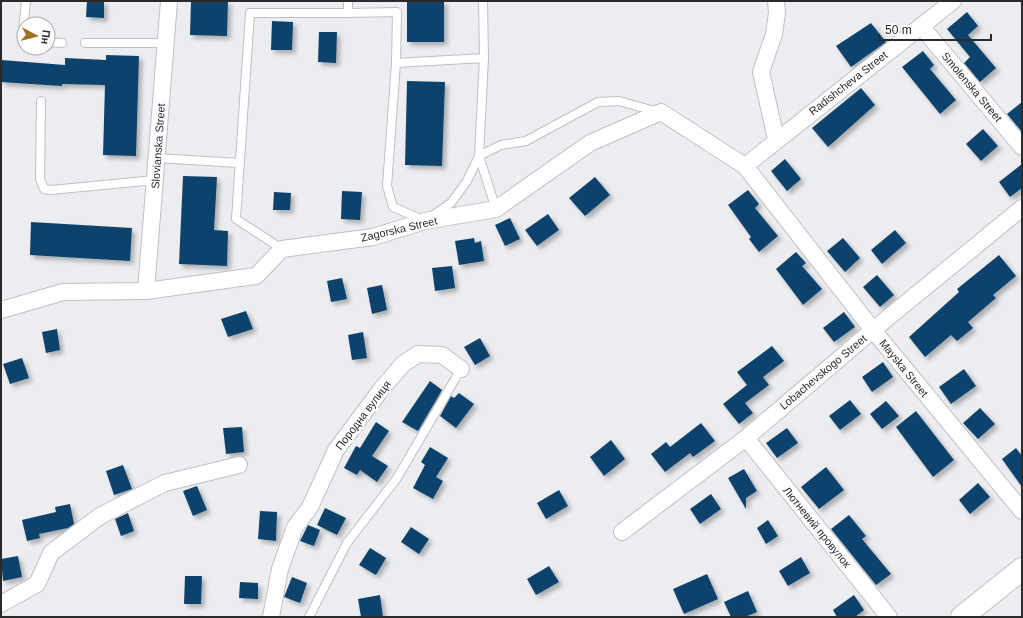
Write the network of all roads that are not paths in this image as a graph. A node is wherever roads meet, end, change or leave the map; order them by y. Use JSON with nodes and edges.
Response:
{"nodes":[{"id":1,"x":26,"y":1,"type":"edge"},
{"id":2,"x":169,"y":1,"type":"edge"},
{"id":3,"x":348,"y":1,"type":"edge"},
{"id":4,"x":483,"y":1,"type":"edge"},
{"id":5,"x":776,"y":1,"type":"edge"},
{"id":6,"x":953,"y":1,"type":"edge"},
{"id":7,"x":348,"y":13,"type":"junction"},
{"id":8,"x":24,"y":16,"type":"edge"},
{"id":9,"x":921,"y":26,"type":"junction"},
{"id":10,"x":56,"y":43,"type":"edge"},
{"id":11,"x":62,"y":43,"type":"dead end"},
{"id":12,"x":85,"y":43,"type":"dead end"},
{"id":13,"x":166,"y":43,"type":"junction"},
{"id":14,"x":484,"y":58,"type":"junction"},
{"id":15,"x":396,"y":63,"type":"junction"},
{"id":16,"x":41,"y":101,"type":"dead end"},
{"id":17,"x":662,"y":112,"type":"junction"},
{"id":18,"x":776,"y":139,"type":"junction"},
{"id":19,"x":1022,"y":147,"type":"edge"},
{"id":20,"x":479,"y":156,"type":"junction"},
{"id":21,"x":157,"y":158,"type":"junction"},
{"id":22,"x":239,"y":163,"type":"junction"},
{"id":23,"x":745,"y":166,"type":"junction"},
{"id":24,"x":155,"y":180,"type":"junction"},
{"id":25,"x":1022,"y":208,"type":"edge"},
{"id":26,"x":496,"y":209,"type":"junction"},
{"id":27,"x":426,"y":221,"type":"junction"},
{"id":28,"x":282,"y":249,"type":"junction"},
{"id":29,"x":146,"y":291,"type":"junction"},
{"id":30,"x":1,"y":310,"type":"edge"},
{"id":31,"x":873,"y":330,"type":"junction"},
{"id":32,"x":461,"y":369,"type":"joint"},
{"id":33,"x":746,"y":438,"type":"junction"},
{"id":34,"x":239,"y":465,"type":"dead end"},
{"id":35,"x":1022,"y":511,"type":"edge"},
{"id":36,"x":622,"y":532,"type":"dead end"},
{"id":37,"x":1022,"y":569,"type":"edge"},
{"id":38,"x":36,"y":584,"type":"junction"},
{"id":39,"x":1,"y":594,"type":"edge"},
{"id":40,"x":1,"y":604,"type":"edge"},
{"id":41,"x":271,"y":617,"type":"edge"},
{"id":42,"x":309,"y":617,"type":"edge"},
{"id":43,"x":889,"y":617,"type":"edge"},
{"id":44,"x":962,"y":617,"type":"edge"}],
"edges":[{"from":1,"to":8,"type":"lane"},
{"from":2,"to":13,"type":"street","name":"Slovianska Street"},
{"from":3,"to":7,"type":"lane"},
{"from":4,"to":14,"type":"lane"},
{"from":5,"to":18,"type":"street"},
{"from":6,"to":9,"type":"street","name":"Radishcheva Street"},
{"from":7,"to":15,"type":"lane"},
{"from":7,"to":22,"type":"lane"},
{"from":9,"to":18,"type":"street","name":"Radishcheva Street"},
{"from":9,"to":19,"type":"street","name":"Smolenska Street"},
{"from":10,"to":11,"type":"lane"},
{"from":12,"to":13,"type":"lane"},
{"from":13,"to":21,"type":"street","name":"Slovianska Street"},
{"from":14,"to":15,"type":"lane"},
{"from":14,"to":20,"type":"lane"},
{"from":15,"to":27,"type":"lane"},
{"from":16,"to":24,"type":"lane"},
{"from":17,"to":20,"type":"lane"},
{"from":17,"to":23,"type":"street"},
{"from":17,"to":26,"type":"street","name":"Zagorska Street"},
{"from":18,"to":23,"type":"street","name":"Radishcheva Street"},
{"from":20,"to":26,"type":"lane"},
{"from":20,"to":27,"type":"lane"},
{"from":21,"to":22,"type":"lane"},
{"from":21,"to":24,"type":"street","name":"Slovianska Street"},
{"from":22,"to":28,"type":"lane"},
{"from":23,"to":31,"type":"street","name":"Mayska Street"},
{"from":24,"to":29,"type":"street","name":"Slovianska Street"},
{"from":25,"to":31,"type":"street","name":"Lobachevskogo Street"},
{"from":26,"to":27,"type":"street","name":"Zagorska Street"},
{"from":27,"to":28,"type":"street","name":"Zagorska Street"},
{"from":28,"to":29,"type":"street"},
{"from":29,"to":30,"type":"street"},
{"from":31,"to":33,"type":"street","name":"Lobachevskogo Street"},
{"from":31,"to":35,"type":"street","name":"Mayska Street"},
{"from":32,"to":41,"type":"street","name":"Породна вулиця"},
{"from":32,"to":42,"type":"lane"},
{"from":33,"to":36,"type":"street","name":"Lobachevskogo Street"},
{"from":33,"to":43,"type":"street","name":"Лютневий провулок"},
{"from":34,"to":38,"type":"street"},
{"from":37,"to":44,"type":"street"},
{"from":38,"to":39,"type":"street"},
{"from":38,"to":40,"type":"street"}]}
